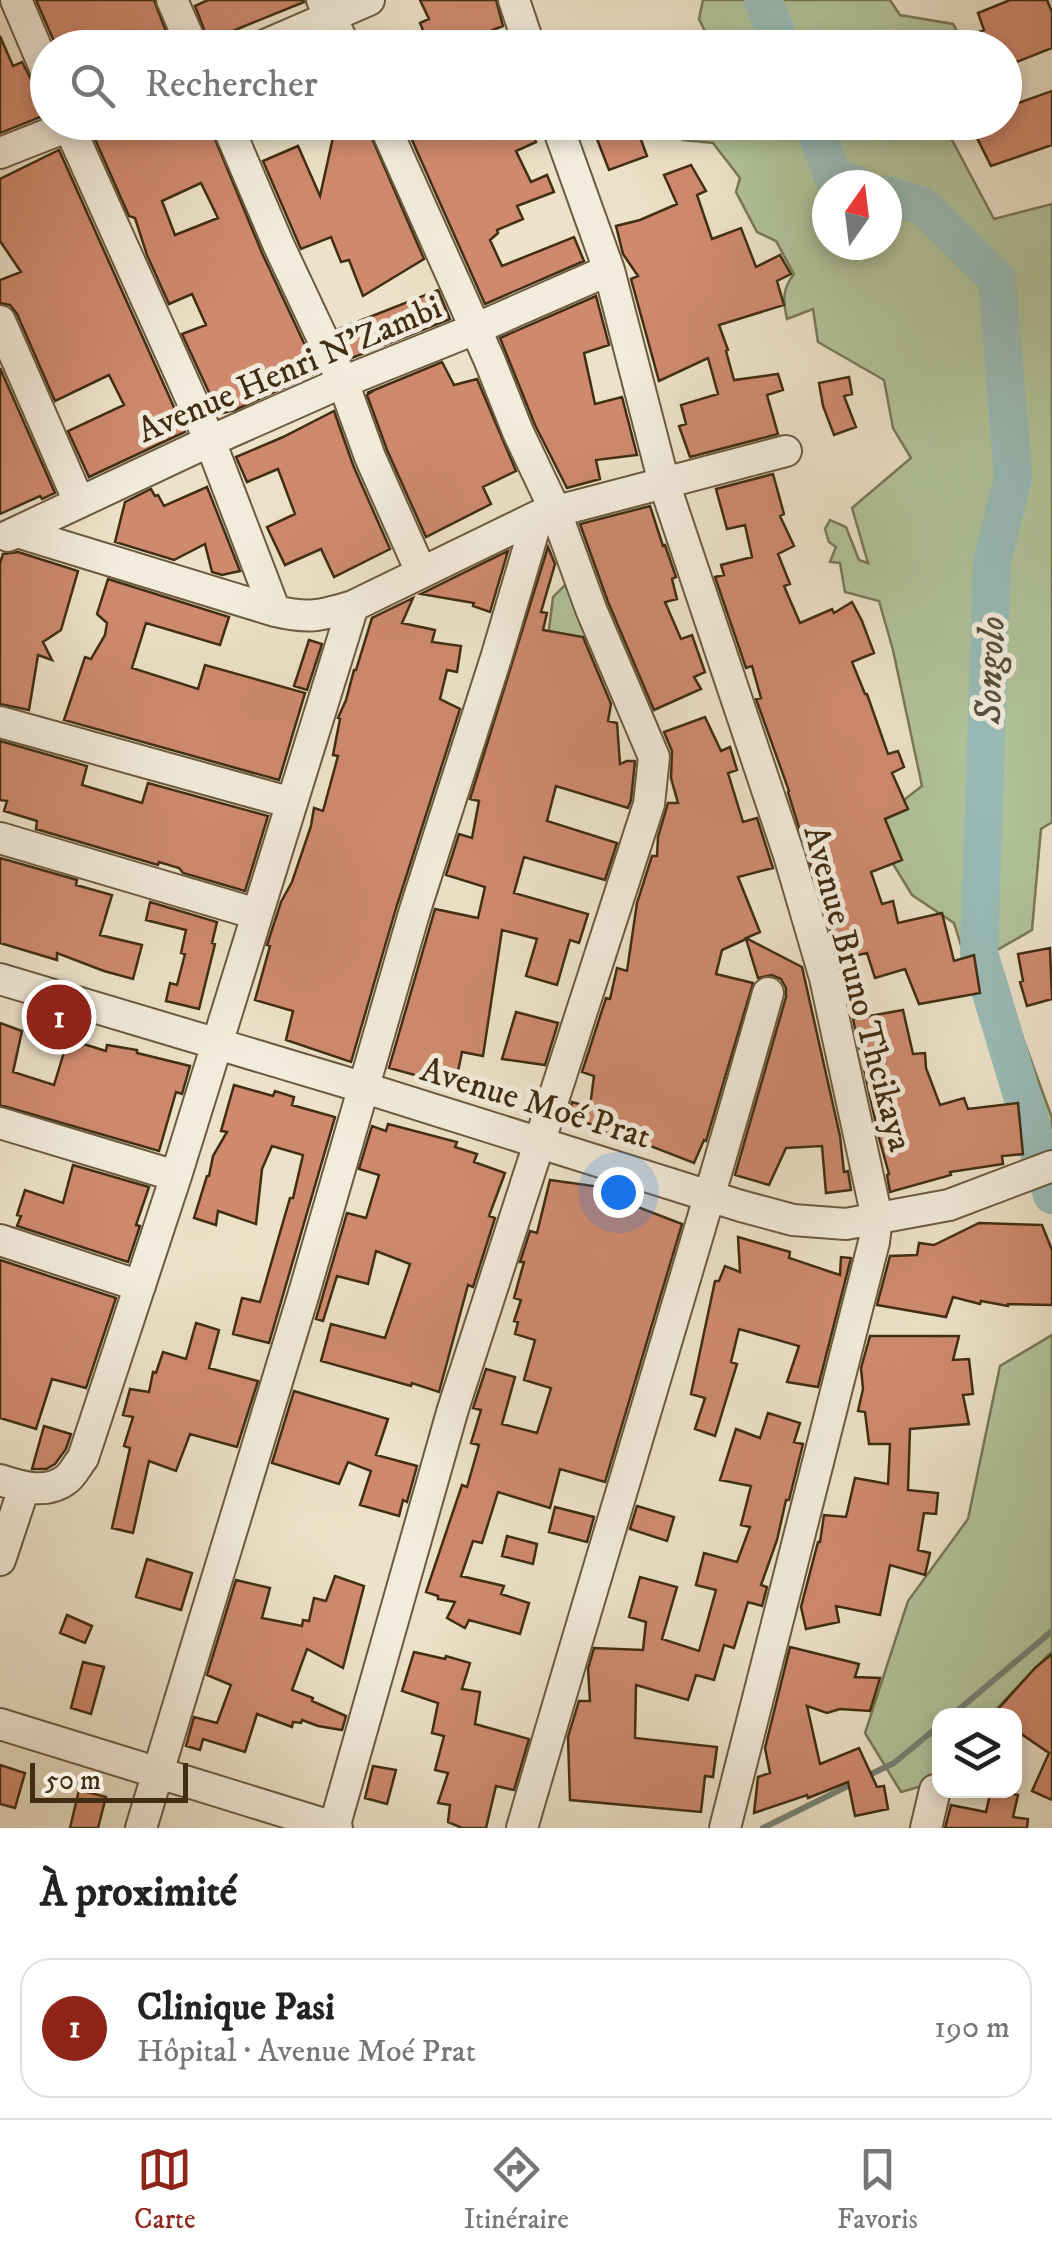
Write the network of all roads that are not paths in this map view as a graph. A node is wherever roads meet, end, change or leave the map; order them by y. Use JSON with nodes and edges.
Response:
{"nodes":[{"id":1,"x":16,"y":0,"type":"edge"},
{"id":2,"x":172,"y":0,"type":"edge"},
{"id":3,"x":369,"y":0,"type":"edge"},
{"id":4,"x":514,"y":0,"type":"edge"},
{"id":5,"x":326,"y":8,"type":"edge"},
{"id":6,"x":185,"y":30,"type":"edge"},
{"id":7,"x":289,"y":30,"type":"edge"},
{"id":8,"x":524,"y":30,"type":"edge"},
{"id":9,"x":30,"y":33,"type":"edge"},
{"id":10,"x":32,"y":140,"type":"edge"},
{"id":11,"x":79,"y":140,"type":"edge"},
{"id":12,"x":234,"y":140,"type":"edge"},
{"id":13,"x":391,"y":140,"type":"edge"},
{"id":14,"x":562,"y":140,"type":"edge"},
{"id":15,"x":0,"y":153,"type":"edge"},
{"id":16,"x":609,"y":270,"type":"junction"},
{"id":17,"x":0,"y":322,"type":"edge"},
{"id":18,"x":476,"y":329,"type":"junction"},
{"id":19,"x":343,"y":382,"type":"junction"},
{"id":20,"x":210,"y":441,"type":"junction"},
{"id":21,"x":786,"y":451,"type":"dead end"},
{"id":22,"x":664,"y":483,"type":"junction"},
{"id":23,"x":80,"y":502,"type":"junction"},
{"id":24,"x":546,"y":512,"type":"junction"},
{"id":25,"x":8,"y":536,"type":"edge"},
{"id":26,"x":421,"y":572,"type":"junction"},
{"id":27,"x":354,"y":606,"type":"junction"},
{"id":28,"x":275,"y":611,"type":"junction"},
{"id":29,"x":0,"y":722,"type":"edge"},
{"id":30,"x":292,"y":803,"type":"junction"},
{"id":31,"x":0,"y":838,"type":"edge"},
{"id":32,"x":256,"y":914,"type":"junction"},
{"id":33,"x":0,"y":979,"type":"edge"},
{"id":34,"x":768,"y":993,"type":"dead end"},
{"id":35,"x":216,"y":1045,"type":"junction"},
{"id":36,"x":364,"y":1088,"type":"junction"},
{"id":37,"x":0,"y":1123,"type":"edge"},
{"id":38,"x":539,"y":1142,"type":"junction"},
{"id":39,"x":1052,"y":1166,"type":"edge"},
{"id":40,"x":176,"y":1176,"type":"junction"},
{"id":41,"x":710,"y":1196,"type":"junction"},
{"id":42,"x":877,"y":1218,"type":"junction"},
{"id":43,"x":0,"y":1240,"type":"edge"},
{"id":44,"x":140,"y":1286,"type":"junction"},
{"id":45,"x":12,"y":1484,"type":"edge"},
{"id":46,"x":0,"y":1560,"type":"edge"},
{"id":47,"x":0,"y":1724,"type":"edge"},
{"id":48,"x":158,"y":1773,"type":"junction"},
{"id":49,"x":933,"y":1798,"type":"edge"},
{"id":50,"x":141,"y":1828,"type":"edge"},
{"id":51,"x":335,"y":1828,"type":"edge"},
{"id":52,"x":522,"y":1828,"type":"edge"},
{"id":53,"x":726,"y":1828,"type":"edge"},
{"id":54,"x":926,"y":1828,"type":"edge"}],
"edges":[{"from":1,"to":9,"type":"street"},
{"from":2,"to":6,"type":"street"},
{"from":3,"to":5,"type":"street"},
{"from":4,"to":8,"type":"street"},
{"from":5,"to":7,"type":"street"},
{"from":10,"to":15,"type":"street"},
{"from":11,"to":20,"type":"street"},
{"from":12,"to":19,"type":"street"},
{"from":13,"to":18,"type":"street"},
{"from":14,"to":16,"type":"street","name":"Avenue Bruno Thcikaya"},
{"from":16,"to":18,"type":"street","name":"Avenue Henri N'Zambi"},
{"from":16,"to":22,"type":"street","name":"Avenue Bruno Thcikaya"},
{"from":17,"to":23,"type":"street"},
{"from":18,"to":19,"type":"street","name":"Avenue Henri N'Zambi"},
{"from":18,"to":24,"type":"street"},
{"from":19,"to":20,"type":"street","name":"Avenue Henri N'Zambi"},
{"from":19,"to":26,"type":"street"},
{"from":20,"to":23,"type":"street","name":"Avenue Henri N'Zambi"},
{"from":20,"to":28,"type":"street"},
{"from":21,"to":22,"type":"street"},
{"from":22,"to":24,"type":"street"},
{"from":22,"to":42,"type":"street","name":"Avenue Bruno Thcikaya"},
{"from":23,"to":25,"type":"street","name":"Avenue Henri N'Zambi"},
{"from":24,"to":26,"type":"street"},
{"from":24,"to":36,"type":"street"},
{"from":24,"to":38,"type":"street"},
{"from":25,"to":28,"type":"street"},
{"from":26,"to":27,"type":"street"},
{"from":27,"to":28,"type":"street"},
{"from":27,"to":30,"type":"street"},
{"from":29,"to":30,"type":"street"},
{"from":30,"to":32,"type":"street"},
{"from":31,"to":32,"type":"street"},
{"from":32,"to":35,"type":"street"},
{"from":33,"to":35,"type":"street","name":"Avenue Moé Prat"},
{"from":34,"to":41,"type":"street"},
{"from":35,"to":36,"type":"street","name":"Avenue Moé Prat"},
{"from":35,"to":40,"type":"street"},
{"from":36,"to":38,"type":"street","name":"Avenue Moé Prat"},
{"from":36,"to":48,"type":"street"},
{"from":37,"to":40,"type":"street"},
{"from":38,"to":41,"type":"street","name":"Avenue Moé Prat"},
{"from":38,"to":51,"type":"street"},
{"from":39,"to":42,"type":"street","name":"Avenue Moé Prat"},
{"from":40,"to":44,"type":"street"},
{"from":41,"to":42,"type":"street","name":"Avenue Moé Prat"},
{"from":41,"to":52,"type":"street"},
{"from":42,"to":53,"type":"street","name":"Avenue Bruno Thcikaya"},
{"from":43,"to":44,"type":"street"},
{"from":44,"to":45,"type":"street"},
{"from":45,"to":46,"type":"street"},
{"from":47,"to":48,"type":"street"},
{"from":48,"to":50,"type":"street"},
{"from":48,"to":51,"type":"street"},
{"from":49,"to":54,"type":"street"}]}
